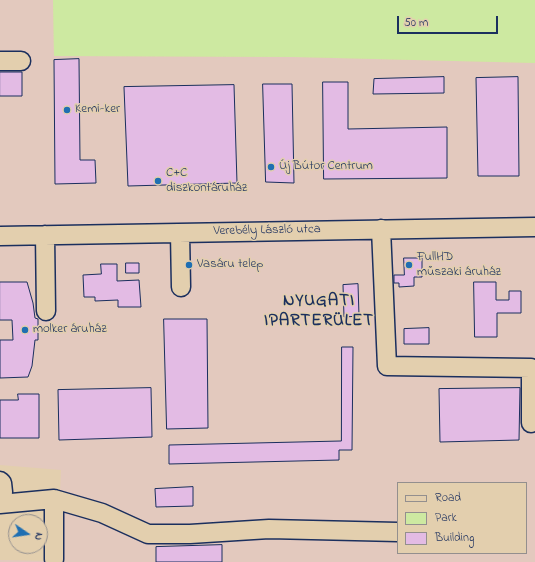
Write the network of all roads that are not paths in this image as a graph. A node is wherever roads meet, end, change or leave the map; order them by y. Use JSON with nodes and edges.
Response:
{"nodes":[{"id":1,"x":0,"y":61,"type":"edge"},
{"id":2,"x":21,"y":61,"type":"dead end"},
{"id":3,"x":535,"y":227,"type":"edge"},
{"id":4,"x":381,"y":229,"type":"junction"},
{"id":5,"x":180,"y":233,"type":"junction"},
{"id":6,"x":45,"y":235,"type":"junction"},
{"id":7,"x":0,"y":236,"type":"edge"},
{"id":8,"x":181,"y":287,"type":"dead end"},
{"id":9,"x":46,"y":311,"type":"dead end"},
{"id":10,"x":531,"y":423,"type":"dead end"},
{"id":11,"x":0,"y":481,"type":"edge"},
{"id":12,"x":54,"y":499,"type":"junction"},
{"id":13,"x":0,"y":500,"type":"edge"},
{"id":14,"x":0,"y":504,"type":"edge"},
{"id":15,"x":397,"y":532,"type":"edge"},
{"id":16,"x":54,"y":559,"type":"dead end"}],
"edges":[{"from":1,"to":2,"type":"street"},
{"from":3,"to":4,"type":"street","name":"Verebély László utca"},
{"from":4,"to":5,"type":"street","name":"Verebély László utca"},
{"from":4,"to":10,"type":"street"},
{"from":5,"to":6,"type":"street","name":"Verebély László utca"},
{"from":5,"to":8,"type":"street"},
{"from":6,"to":7,"type":"street","name":"Verebély László utca"},
{"from":6,"to":9,"type":"street"},
{"from":11,"to":13,"type":"street"},
{"from":12,"to":14,"type":"street"},
{"from":12,"to":15,"type":"street"},
{"from":12,"to":16,"type":"street"}]}
